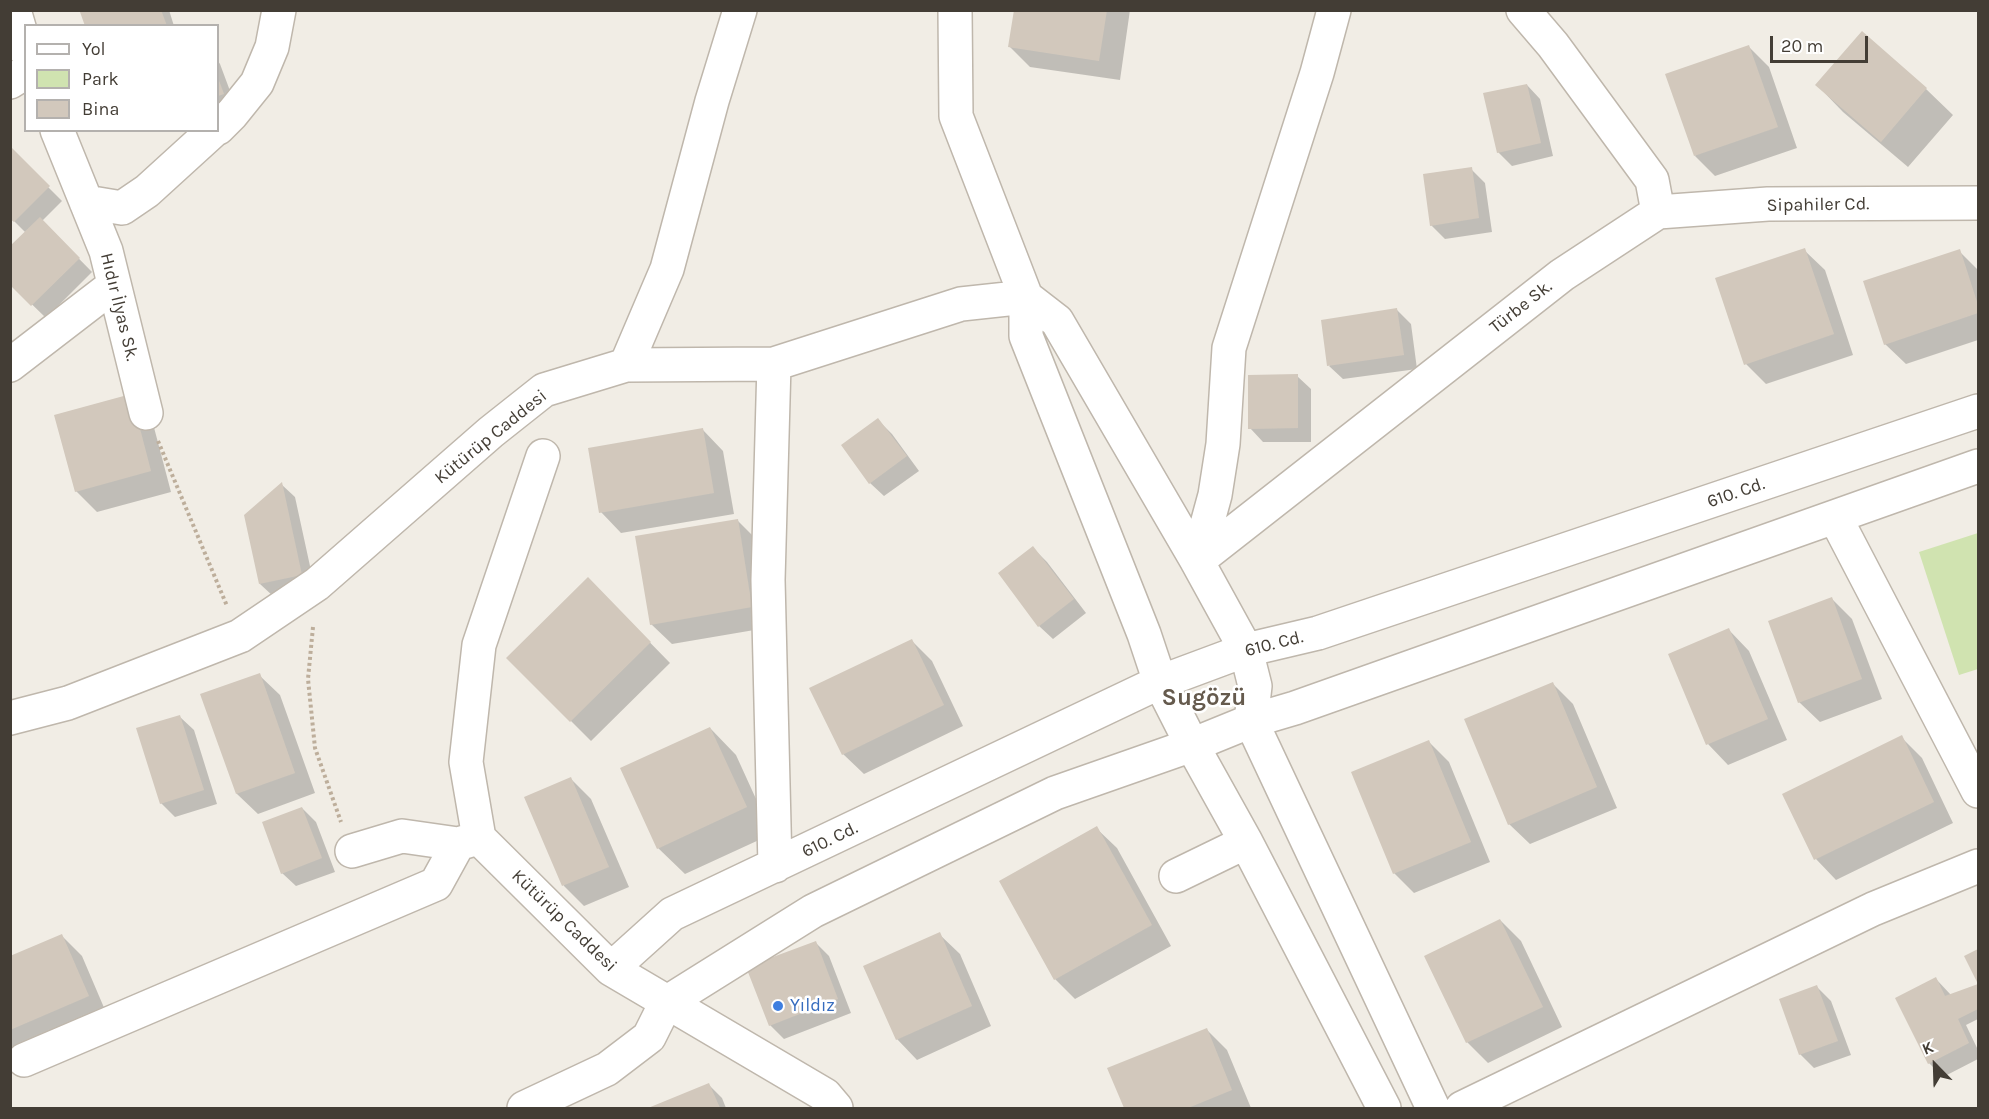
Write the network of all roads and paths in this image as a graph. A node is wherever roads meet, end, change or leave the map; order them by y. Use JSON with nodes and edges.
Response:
{"nodes":[{"id":1,"x":14,"y":10,"type":"edge"},
{"id":2,"x":279,"y":10,"type":"edge"},
{"id":3,"x":740,"y":10,"type":"edge"},
{"id":4,"x":955,"y":10,"type":"edge"},
{"id":5,"x":1334,"y":10,"type":"edge"},
{"id":6,"x":1523,"y":10,"type":"edge"},
{"id":7,"x":24,"y":44,"type":"edge"},
{"id":8,"x":24,"y":73,"type":"edge"},
{"id":9,"x":10,"y":82,"type":"edge"},
{"id":10,"x":219,"y":126,"type":"edge"},
{"id":11,"x":58,"y":132,"type":"edge"},
{"id":12,"x":213,"y":132,"type":"edge"},
{"id":13,"x":86,"y":202,"type":"junction"},
{"id":14,"x":1978,"y":203,"type":"edge"},
{"id":15,"x":1658,"y":212,"type":"junction"},
{"id":16,"x":114,"y":285,"type":"junction"},
{"id":17,"x":1026,"y":297,"type":"junction"},
{"id":18,"x":774,"y":364,"type":"junction"},
{"id":19,"x":627,"y":365,"type":"junction"},
{"id":20,"x":10,"y":366,"type":"edge"},
{"id":21,"x":1978,"y":411,"type":"edge"},
{"id":22,"x":146,"y":413,"type":"joint"},
{"id":23,"x":543,"y":456,"type":"dead end"},
{"id":24,"x":1978,"y":466,"type":"edge"},
{"id":25,"x":1835,"y":517,"type":"junction"},
{"id":26,"x":1197,"y":561,"type":"junction"},
{"id":27,"x":318,"y":584,"type":"junction"},
{"id":28,"x":240,"y":636,"type":"junction"},
{"id":29,"x":1246,"y":650,"type":"junction"},
{"id":30,"x":1160,"y":682,"type":"junction"},
{"id":31,"x":10,"y":718,"type":"edge"},
{"id":32,"x":1251,"y":722,"type":"junction"},
{"id":33,"x":1192,"y":745,"type":"junction"},
{"id":34,"x":1978,"y":791,"type":"edge"},
{"id":35,"x":469,"y":841,"type":"junction"},
{"id":36,"x":1246,"y":842,"type":"junction"},
{"id":37,"x":352,"y":851,"type":"joint"},
{"id":38,"x":775,"y":866,"type":"junction"},
{"id":39,"x":1978,"y":866,"type":"edge"},
{"id":40,"x":1176,"y":876,"type":"dead end"},
{"id":41,"x":611,"y":969,"type":"junction"},
{"id":42,"x":666,"y":1002,"type":"junction"},
{"id":43,"x":24,"y":1060,"type":"dead end"},
{"id":44,"x":524,"y":1108,"type":"edge"},
{"id":45,"x":836,"y":1108,"type":"edge"},
{"id":46,"x":1384,"y":1108,"type":"edge"},
{"id":47,"x":1433,"y":1108,"type":"edge"},
{"id":48,"x":1462,"y":1108,"type":"edge"}],
"edges":[{"from":1,"to":7,"type":"street"},
{"from":2,"to":10,"type":"street"},
{"from":3,"to":19,"type":"street"},
{"from":4,"to":17,"type":"street"},
{"from":5,"to":26,"type":"street"},
{"from":6,"to":15,"type":"street"},
{"from":8,"to":9,"type":"street"},
{"from":11,"to":13,"type":"street","name":"Hıdır İlyas Sk."},
{"from":12,"to":13,"type":"street"},
{"from":13,"to":16,"type":"street","name":"Hıdır İlyas Sk."},
{"from":14,"to":15,"type":"street","name":"Sipahiler Cd."},
{"from":15,"to":26,"type":"street","name":"Türbe Sk."},
{"from":16,"to":20,"type":"street"},
{"from":16,"to":22,"type":"street","name":"Hıdır İlyas Sk."},
{"from":17,"to":18,"type":"street","name":"Kütürüp Caddesi"},
{"from":17,"to":26,"type":"street"},
{"from":17,"to":30,"type":"street"},
{"from":18,"to":19,"type":"street","name":"Kütürüp Caddesi"},
{"from":18,"to":38,"type":"street"},
{"from":19,"to":27,"type":"street","name":"Kütürüp Caddesi"},
{"from":21,"to":29,"type":"street","name":"610. Cd."},
{"from":22,"to":28,"type":"path"},
{"from":23,"to":35,"type":"street"},
{"from":24,"to":25,"type":"street"},
{"from":25,"to":32,"type":"street"},
{"from":25,"to":34,"type":"street"},
{"from":26,"to":29,"type":"street"},
{"from":27,"to":28,"type":"street","name":"Kütürüp Caddesi"},
{"from":27,"to":37,"type":"path"},
{"from":28,"to":31,"type":"street","name":"Kütürüp Caddesi"},
{"from":29,"to":30,"type":"street","name":"610. Cd."},
{"from":29,"to":32,"type":"street"},
{"from":30,"to":33,"type":"street"},
{"from":30,"to":38,"type":"street","name":"610. Cd."},
{"from":32,"to":33,"type":"street"},
{"from":32,"to":47,"type":"street"},
{"from":33,"to":36,"type":"street"},
{"from":33,"to":42,"type":"street"},
{"from":35,"to":37,"type":"street"},
{"from":35,"to":41,"type":"street","name":"Kütürüp Caddesi"},
{"from":35,"to":43,"type":"street"},
{"from":36,"to":40,"type":"street"},
{"from":36,"to":46,"type":"street"},
{"from":38,"to":41,"type":"street","name":"610. Cd."},
{"from":39,"to":48,"type":"street"},
{"from":41,"to":42,"type":"street","name":"Kütürüp Caddesi"},
{"from":42,"to":44,"type":"street"},
{"from":42,"to":45,"type":"street","name":"Kütürüp Caddesi"}]}
